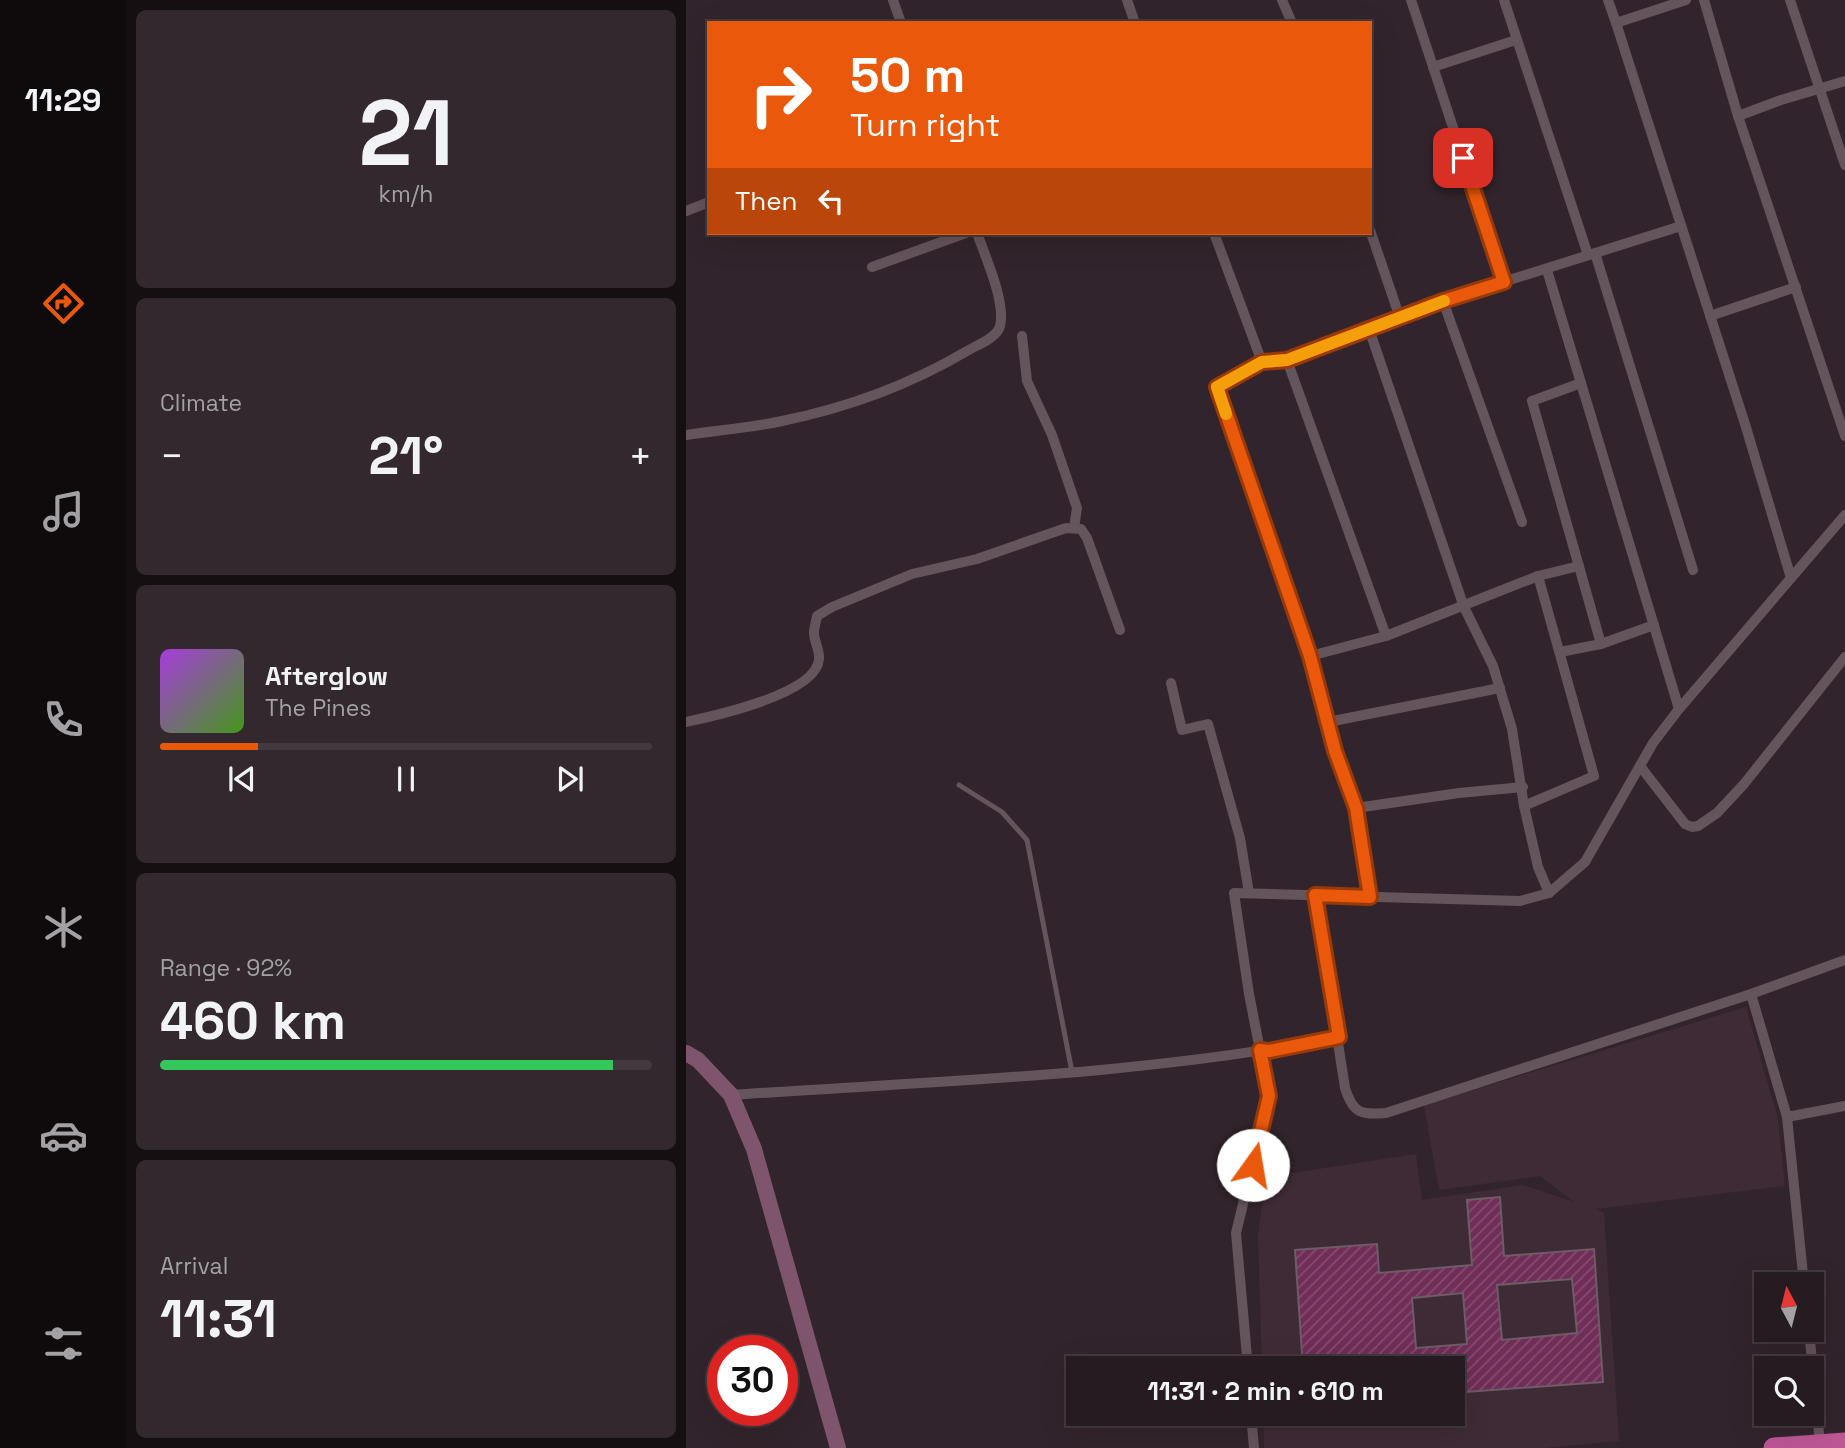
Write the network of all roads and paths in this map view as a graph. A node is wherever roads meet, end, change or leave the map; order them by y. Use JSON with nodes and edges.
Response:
{"nodes":[{"id":1,"x":892,"y":0,"type":"edge"},
{"id":2,"x":1127,"y":0,"type":"edge"},
{"id":3,"x":1283,"y":0,"type":"edge"},
{"id":4,"x":1411,"y":0,"type":"edge"},
{"id":5,"x":1504,"y":0,"type":"edge"},
{"id":6,"x":1608,"y":0,"type":"edge"},
{"id":7,"x":1686,"y":0,"type":"edge"},
{"id":8,"x":1704,"y":0,"type":"edge"},
{"id":9,"x":1790,"y":0,"type":"edge"},
{"id":10,"x":900,"y":21,"type":"edge"},
{"id":11,"x":1134,"y":21,"type":"edge"},
{"id":12,"x":1291,"y":21,"type":"edge"},
{"id":13,"x":1616,"y":23,"type":"junction"},
{"id":14,"x":1516,"y":40,"type":"junction"},
{"id":15,"x":1433,"y":67,"type":"junction"},
{"id":16,"x":1845,"y":81,"type":"edge"},
{"id":17,"x":1819,"y":89,"type":"junction"},
{"id":18,"x":1738,"y":116,"type":"junction"},
{"id":19,"x":1845,"y":165,"type":"edge"},
{"id":20,"x":707,"y":203,"type":"edge"},
{"id":21,"x":686,"y":212,"type":"edge"},
{"id":22,"x":1681,"y":226,"type":"junction"},
{"id":23,"x":960,"y":235,"type":"edge"},
{"id":24,"x":978,"y":235,"type":"edge"},
{"id":25,"x":1215,"y":235,"type":"edge"},
{"id":26,"x":1372,"y":235,"type":"edge"},
{"id":27,"x":1592,"y":254,"type":"junction"},
{"id":28,"x":872,"y":267,"type":"dead end"},
{"id":29,"x":1547,"y":270,"type":"junction"},
{"id":30,"x":1504,"y":282,"type":"junction"},
{"id":31,"x":1796,"y":287,"type":"junction"},
{"id":32,"x":1443,"y":301,"type":"junction"},
{"id":33,"x":1710,"y":316,"type":"junction"},
{"id":34,"x":1400,"y":317,"type":"junction"},
{"id":35,"x":1369,"y":330,"type":"junction"},
{"id":36,"x":1022,"y":336,"type":"dead end"},
{"id":37,"x":1287,"y":360,"type":"junction"},
{"id":38,"x":1262,"y":362,"type":"junction"},
{"id":39,"x":1581,"y":383,"type":"junction"},
{"id":40,"x":686,"y":435,"type":"edge"},
{"id":41,"x":1845,"y":436,"type":"edge"},
{"id":42,"x":1845,"y":515,"type":"edge"},
{"id":43,"x":1522,"y":522,"type":"dead end"},
{"id":44,"x":1074,"y":528,"type":"junction"},
{"id":45,"x":1579,"y":566,"type":"junction"},
{"id":46,"x":1693,"y":570,"type":"dead end"},
{"id":47,"x":1538,"y":576,"type":"junction"},
{"id":48,"x":1791,"y":578,"type":"junction"},
{"id":49,"x":1464,"y":607,"type":"junction"},
{"id":50,"x":1654,"y":625,"type":"junction"},
{"id":51,"x":1120,"y":630,"type":"dead end"},
{"id":52,"x":1386,"y":636,"type":"junction"},
{"id":53,"x":1601,"y":644,"type":"junction"},
{"id":54,"x":1560,"y":652,"type":"junction"},
{"id":55,"x":1310,"y":656,"type":"junction"},
{"id":56,"x":1845,"y":657,"type":"edge"},
{"id":57,"x":1171,"y":683,"type":"dead end"},
{"id":58,"x":1500,"y":688,"type":"junction"},
{"id":59,"x":1679,"y":709,"type":"junction"},
{"id":60,"x":686,"y":722,"type":"edge"},
{"id":61,"x":1328,"y":722,"type":"junction"},
{"id":62,"x":1640,"y":766,"type":"junction"},
{"id":63,"x":959,"y":785,"type":"dead end"},
{"id":64,"x":1523,"y":787,"type":"junction"},
{"id":65,"x":1524,"y":806,"type":"junction"},
{"id":66,"x":1356,"y":808,"type":"junction"},
{"id":67,"x":1249,"y":893,"type":"junction"},
{"id":68,"x":1549,"y":893,"type":"junction"},
{"id":69,"x":1315,"y":895,"type":"junction"},
{"id":70,"x":1370,"y":897,"type":"junction"},
{"id":71,"x":1845,"y":960,"type":"edge"},
{"id":72,"x":1751,"y":994,"type":"junction"},
{"id":73,"x":1339,"y":1037,"type":"junction"},
{"id":74,"x":1260,"y":1050,"type":"junction"},
{"id":75,"x":686,"y":1053,"type":"edge"},
{"id":76,"x":1072,"y":1072,"type":"junction"},
{"id":77,"x":731,"y":1095,"type":"junction"},
{"id":78,"x":1845,"y":1106,"type":"edge"},
{"id":79,"x":1787,"y":1117,"type":"junction"},
{"id":80,"x":1803,"y":1272,"type":"edge"},
{"id":81,"x":1810,"y":1342,"type":"edge"},
{"id":82,"x":1247,"y":1356,"type":"edge"},
{"id":83,"x":1252,"y":1426,"type":"edge"},
{"id":84,"x":1845,"y":1443,"type":"edge"},
{"id":85,"x":1821,"y":1444,"type":"junction"},
{"id":86,"x":838,"y":1448,"type":"edge"},
{"id":87,"x":1254,"y":1448,"type":"edge"},
{"id":88,"x":1774,"y":1448,"type":"edge"}],
"edges":[{"from":1,"to":10,"type":"street"},
{"from":2,"to":11,"type":"street"},
{"from":3,"to":12,"type":"street"},
{"from":4,"to":15,"type":"street"},
{"from":5,"to":14,"type":"street"},
{"from":6,"to":13,"type":"street"},
{"from":7,"to":13,"type":"street"},
{"from":8,"to":18,"type":"street"},
{"from":9,"to":17,"type":"street"},
{"from":13,"to":22,"type":"street"},
{"from":14,"to":15,"type":"street"},
{"from":14,"to":27,"type":"street"},
{"from":15,"to":30,"type":"street"},
{"from":16,"to":17,"type":"street"},
{"from":17,"to":18,"type":"street"},
{"from":17,"to":19,"type":"street"},
{"from":18,"to":31,"type":"street"},
{"from":20,"to":21,"type":"street"},
{"from":22,"to":27,"type":"street"},
{"from":22,"to":33,"type":"street"},
{"from":23,"to":28,"type":"street"},
{"from":24,"to":40,"type":"street"},
{"from":25,"to":38,"type":"street"},
{"from":26,"to":34,"type":"street"},
{"from":27,"to":29,"type":"street"},
{"from":27,"to":46,"type":"street"},
{"from":29,"to":30,"type":"street"},
{"from":29,"to":39,"type":"street"},
{"from":30,"to":32,"type":"street"},
{"from":31,"to":33,"type":"street"},
{"from":31,"to":41,"type":"street"},
{"from":32,"to":34,"type":"street"},
{"from":32,"to":43,"type":"street"},
{"from":33,"to":48,"type":"street"},
{"from":34,"to":35,"type":"street"},
{"from":35,"to":37,"type":"street"},
{"from":35,"to":49,"type":"street"},
{"from":36,"to":44,"type":"street"},
{"from":37,"to":38,"type":"street"},
{"from":37,"to":52,"type":"street"},
{"from":38,"to":55,"type":"street"},
{"from":39,"to":45,"type":"street"},
{"from":39,"to":50,"type":"street"},
{"from":42,"to":48,"type":"street"},
{"from":44,"to":51,"type":"street"},
{"from":44,"to":60,"type":"street"},
{"from":45,"to":47,"type":"street"},
{"from":45,"to":53,"type":"street"},
{"from":47,"to":49,"type":"street"},
{"from":47,"to":54,"type":"street"},
{"from":48,"to":59,"type":"street"},
{"from":49,"to":52,"type":"street"},
{"from":49,"to":58,"type":"street"},
{"from":50,"to":53,"type":"street"},
{"from":50,"to":59,"type":"street"},
{"from":52,"to":55,"type":"street"},
{"from":53,"to":54,"type":"street"},
{"from":54,"to":65,"type":"street"},
{"from":55,"to":61,"type":"street"},
{"from":56,"to":62,"type":"street"},
{"from":57,"to":67,"type":"street"},
{"from":58,"to":61,"type":"street"},
{"from":58,"to":64,"type":"street"},
{"from":59,"to":62,"type":"street"},
{"from":61,"to":66,"type":"street"},
{"from":62,"to":68,"type":"street"},
{"from":63,"to":76,"type":"lane"},
{"from":64,"to":65,"type":"street"},
{"from":64,"to":66,"type":"street"},
{"from":65,"to":68,"type":"street"},
{"from":66,"to":70,"type":"street"},
{"from":67,"to":69,"type":"street"},
{"from":67,"to":74,"type":"street"},
{"from":68,"to":70,"type":"street"},
{"from":69,"to":70,"type":"street"},
{"from":69,"to":73,"type":"street"},
{"from":71,"to":72,"type":"street"},
{"from":72,"to":73,"type":"street"},
{"from":72,"to":79,"type":"street"},
{"from":73,"to":74,"type":"street"},
{"from":74,"to":76,"type":"street"},
{"from":74,"to":82,"type":"street"},
{"from":75,"to":77,"type":"street"},
{"from":76,"to":77,"type":"street"},
{"from":77,"to":86,"type":"street"},
{"from":78,"to":79,"type":"street"},
{"from":79,"to":80,"type":"street"},
{"from":81,"to":85,"type":"street"},
{"from":83,"to":87,"type":"street"},
{"from":84,"to":85,"type":"highway"},
{"from":85,"to":88,"type":"highway"}]}
